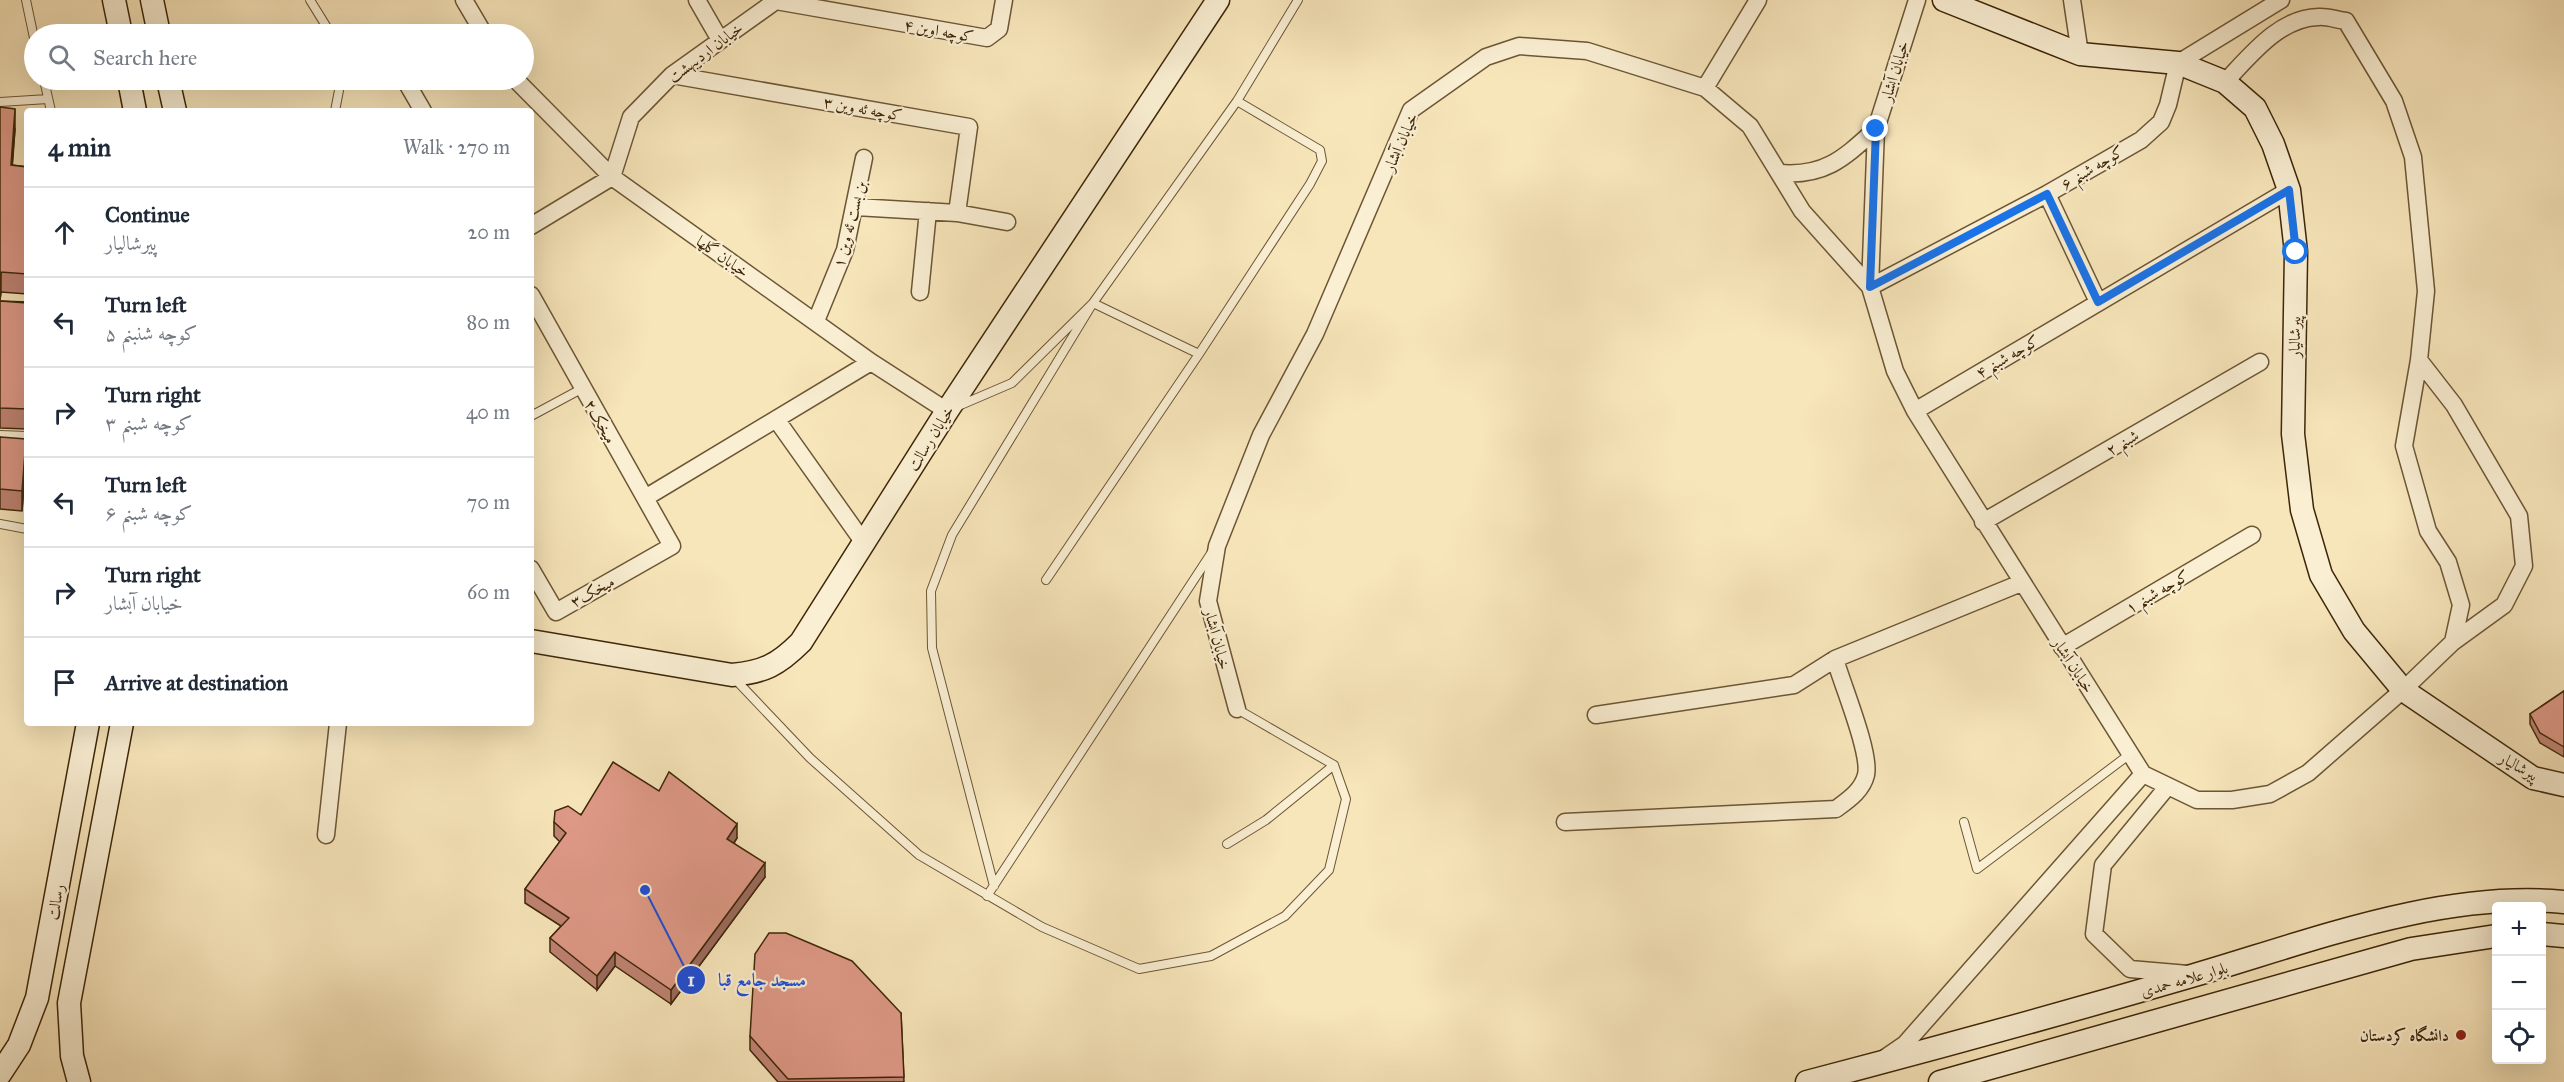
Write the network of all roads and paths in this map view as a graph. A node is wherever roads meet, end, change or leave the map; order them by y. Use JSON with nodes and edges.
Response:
{"nodes":[{"id":1,"x":26,"y":0,"type":"edge"},
{"id":2,"x":114,"y":0,"type":"edge"},
{"id":3,"x":152,"y":0,"type":"edge"},
{"id":4,"x":310,"y":0,"type":"edge"},
{"id":5,"x":464,"y":0,"type":"edge"},
{"id":6,"x":697,"y":0,"type":"edge"},
{"id":7,"x":1004,"y":0,"type":"edge"},
{"id":8,"x":1218,"y":0,"type":"edge"},
{"id":9,"x":1298,"y":0,"type":"edge"},
{"id":10,"x":1758,"y":0,"type":"edge"},
{"id":11,"x":1917,"y":0,"type":"edge"},
{"id":12,"x":1944,"y":0,"type":"edge"},
{"id":13,"x":2072,"y":0,"type":"edge"},
{"id":14,"x":2281,"y":0,"type":"edge"},
{"id":15,"x":777,"y":1,"type":"edge"},
{"id":16,"x":31,"y":24,"type":"edge"},
{"id":17,"x":119,"y":24,"type":"edge"},
{"id":18,"x":157,"y":24,"type":"edge"},
{"id":19,"x":325,"y":24,"type":"edge"},
{"id":20,"x":478,"y":24,"type":"edge"},
{"id":21,"x":720,"y":40,"type":"junction"},
{"id":22,"x":2080,"y":54,"type":"junction"},
{"id":23,"x":2178,"y":63,"type":"junction"},
{"id":24,"x":672,"y":75,"type":"junction"},
{"id":25,"x":2225,"y":82,"type":"junction"},
{"id":26,"x":1705,"y":88,"type":"junction"},
{"id":27,"x":46,"y":90,"type":"edge"},
{"id":28,"x":131,"y":90,"type":"edge"},
{"id":29,"x":170,"y":90,"type":"edge"},
{"id":30,"x":339,"y":90,"type":"edge"},
{"id":31,"x":411,"y":90,"type":"edge"},
{"id":32,"x":526,"y":90,"type":"edge"},
{"id":33,"x":48,"y":99,"type":"junction"},
{"id":34,"x":1237,"y":100,"type":"junction"},
{"id":35,"x":0,"y":102,"type":"edge"},
{"id":36,"x":50,"y":108,"type":"edge"},
{"id":37,"x":134,"y":108,"type":"edge"},
{"id":38,"x":174,"y":108,"type":"edge"},
{"id":39,"x":336,"y":108,"type":"edge"},
{"id":40,"x":421,"y":108,"type":"edge"},
{"id":41,"x":1876,"y":129,"type":"junction"},
{"id":42,"x":864,"y":158,"type":"dead end"},
{"id":43,"x":1779,"y":173,"type":"junction"},
{"id":44,"x":612,"y":177,"type":"junction"},
{"id":45,"x":2289,"y":190,"type":"junction"},
{"id":46,"x":2047,"y":194,"type":"junction"},
{"id":47,"x":856,"y":207,"type":"junction"},
{"id":48,"x":928,"y":211,"type":"junction"},
{"id":49,"x":957,"y":213,"type":"junction"},
{"id":50,"x":1007,"y":222,"type":"dead end"},
{"id":51,"x":534,"y":224,"type":"edge"},
{"id":52,"x":1870,"y":287,"type":"junction"},
{"id":53,"x":920,"y":292,"type":"dead end"},
{"id":54,"x":534,"y":300,"type":"edge"},
{"id":55,"x":2098,"y":302,"type":"junction"},
{"id":56,"x":1093,"y":303,"type":"junction"},
{"id":57,"x":816,"y":321,"type":"junction"},
{"id":58,"x":1199,"y":354,"type":"junction"},
{"id":59,"x":2419,"y":360,"type":"junction"},
{"id":60,"x":871,"y":362,"type":"junction"},
{"id":61,"x":2260,"y":362,"type":"dead end"},
{"id":62,"x":583,"y":388,"type":"junction"},
{"id":63,"x":947,"y":411,"type":"junction"},
{"id":64,"x":1915,"y":411,"type":"junction"},
{"id":65,"x":534,"y":414,"type":"edge"},
{"id":66,"x":776,"y":419,"type":"junction"},
{"id":67,"x":0,"y":435,"type":"edge"},
{"id":68,"x":24,"y":436,"type":"edge"},
{"id":69,"x":645,"y":498,"type":"junction"},
{"id":70,"x":1983,"y":522,"type":"junction"},
{"id":71,"x":0,"y":524,"type":"edge"},
{"id":72,"x":24,"y":528,"type":"edge"},
{"id":73,"x":2252,"y":535,"type":"dead end"},
{"id":74,"x":864,"y":543,"type":"junction"},
{"id":75,"x":672,"y":546,"type":"joint"},
{"id":76,"x":1217,"y":546,"type":"junction"},
{"id":77,"x":534,"y":574,"type":"edge"},
{"id":78,"x":1046,"y":579,"type":"dead end"},
{"id":79,"x":2021,"y":584,"type":"junction"},
{"id":80,"x":534,"y":642,"type":"edge"},
{"id":81,"x":2452,"y":642,"type":"junction"},
{"id":82,"x":2062,"y":647,"type":"junction"},
{"id":83,"x":1835,"y":659,"type":"junction"},
{"id":84,"x":732,"y":675,"type":"junction"},
{"id":85,"x":2403,"y":690,"type":"junction"},
{"id":86,"x":1237,"y":709,"type":"joint"},
{"id":87,"x":1596,"y":715,"type":"dead end"},
{"id":88,"x":87,"y":726,"type":"edge"},
{"id":89,"x":121,"y":726,"type":"edge"},
{"id":90,"x":338,"y":726,"type":"edge"},
{"id":91,"x":2130,"y":754,"type":"junction"},
{"id":92,"x":1334,"y":765,"type":"junction"},
{"id":93,"x":2143,"y":774,"type":"junction"},
{"id":94,"x":2564,"y":785,"type":"edge"},
{"id":95,"x":2168,"y":786,"type":"junction"},
{"id":96,"x":1565,"y":822,"type":"dead end"},
{"id":97,"x":1964,"y":822,"type":"dead end"},
{"id":98,"x":326,"y":836,"type":"dead end"},
{"id":99,"x":1227,"y":844,"type":"dead end"},
{"id":100,"x":994,"y":886,"type":"junction"},
{"id":101,"x":987,"y":896,"type":"junction"},
{"id":102,"x":2564,"y":902,"type":"edge"},
{"id":103,"x":2546,"y":934,"type":"edge"},
{"id":104,"x":2564,"y":936,"type":"edge"},
{"id":105,"x":2492,"y":937,"type":"edge"},
{"id":106,"x":2198,"y":974,"type":"junction"},
{"id":107,"x":1877,"y":1064,"type":"junction"},
{"id":108,"x":0,"y":1074,"type":"edge"},
{"id":109,"x":79,"y":1082,"type":"edge"},
{"id":110,"x":1807,"y":1082,"type":"edge"},
{"id":111,"x":1940,"y":1082,"type":"edge"}],
"edges":[{"from":1,"to":16,"type":"lane"},
{"from":2,"to":17,"type":"street"},
{"from":3,"to":18,"type":"street"},
{"from":4,"to":19,"type":"lane"},
{"from":5,"to":20,"type":"street"},
{"from":6,"to":21,"type":"street"},
{"from":7,"to":15,"type":"street","name":"کوچه اوین ۴"},
{"from":8,"to":63,"type":"street","name":"خیابان رسالت"},
{"from":9,"to":34,"type":"lane"},
{"from":10,"to":26,"type":"street"},
{"from":11,"to":41,"type":"street","name":"خیابان آبشار"},
{"from":12,"to":22,"type":"street","name":"پیرشالیار"},
{"from":13,"to":22,"type":"street"},
{"from":14,"to":23,"type":"street"},
{"from":15,"to":21,"type":"street","name":"خیابان اردیبهشت"},
{"from":21,"to":24,"type":"street","name":"خیابان اردیبهشت"},
{"from":22,"to":23,"type":"street","name":"پیرشالیار"},
{"from":23,"to":25,"type":"street","name":"پیرشالیار"},
{"from":23,"to":46,"type":"street","name":"کوچه شبنم ۶"},
{"from":24,"to":44,"type":"street","name":"خیابان اردیبهشت"},
{"from":24,"to":49,"type":"street","name":"کوچه ئه وین ۳"},
{"from":25,"to":45,"type":"street","name":"پیرشالیار"},
{"from":25,"to":59,"type":"street"},
{"from":26,"to":43,"type":"street","name":"خیابان آبشار"},
{"from":26,"to":76,"type":"street","name":"خیابان آبشار"},
{"from":27,"to":33,"type":"lane"},
{"from":28,"to":37,"type":"street"},
{"from":29,"to":38,"type":"street"},
{"from":30,"to":39,"type":"lane"},
{"from":31,"to":40,"type":"street"},
{"from":32,"to":44,"type":"street","name":"خیابان گلها"},
{"from":33,"to":35,"type":"lane"},
{"from":33,"to":36,"type":"lane"},
{"from":34,"to":56,"type":"lane"},
{"from":34,"to":58,"type":"lane"},
{"from":41,"to":43,"type":"street"},
{"from":41,"to":52,"type":"street","name":"خیابان آبشار"},
{"from":42,"to":47,"type":"street","name":"بن بست ئه وین ۱"},
{"from":43,"to":52,"type":"street","name":"خیابان آبشار"},
{"from":44,"to":51,"type":"street"},
{"from":44,"to":57,"type":"street","name":"خیابان گلها"},
{"from":45,"to":55,"type":"street","name":"کوچه شبنم ۴"},
{"from":45,"to":85,"type":"street","name":"پیرشالیار"},
{"from":46,"to":52,"type":"street","name":"کوچه شبنم ۶"},
{"from":46,"to":55,"type":"street"},
{"from":47,"to":48,"type":"street"},
{"from":47,"to":57,"type":"street","name":"بن بست ئه وین ۱"},
{"from":48,"to":49,"type":"street"},
{"from":48,"to":53,"type":"street"},
{"from":49,"to":50,"type":"street"},
{"from":52,"to":64,"type":"street","name":"خیابان آبشار"},
{"from":54,"to":62,"type":"street","name":"میخک۲"},
{"from":55,"to":64,"type":"street","name":"کوچه شبنم ۴"},
{"from":56,"to":58,"type":"lane"},
{"from":56,"to":63,"type":"lane"},
{"from":56,"to":100,"type":"lane"},
{"from":57,"to":60,"type":"street","name":"خیابان گلها"},
{"from":58,"to":78,"type":"lane"},
{"from":59,"to":81,"type":"street"},
{"from":59,"to":81,"type":"street"},
{"from":60,"to":63,"type":"street","name":"خیابان گلها"},
{"from":60,"to":66,"type":"street"},
{"from":61,"to":70,"type":"street","name":"شبنم ۲"},
{"from":62,"to":65,"type":"lane"},
{"from":62,"to":69,"type":"street","name":"میخک۲"},
{"from":63,"to":74,"type":"street","name":"خیابان رسالت"},
{"from":64,"to":70,"type":"street","name":"خیابان آبشار"},
{"from":66,"to":69,"type":"street"},
{"from":66,"to":74,"type":"street"},
{"from":67,"to":68,"type":"lane"},
{"from":69,"to":75,"type":"street","name":"میخک۲"},
{"from":70,"to":79,"type":"street","name":"خیابان آبشار"},
{"from":71,"to":72,"type":"lane"},
{"from":73,"to":82,"type":"street","name":"کوچه شبنم ۱"},
{"from":74,"to":84,"type":"street","name":"خیابان رسالت"},
{"from":75,"to":77,"type":"street","name":"میخک۳"},
{"from":76,"to":86,"type":"street","name":"خیابان آبشار"},
{"from":76,"to":100,"type":"lane"},
{"from":79,"to":82,"type":"street","name":"خیابان آبشار"},
{"from":79,"to":83,"type":"street"},
{"from":80,"to":84,"type":"street","name":"خیابان رسالت"},
{"from":81,"to":85,"type":"street"},
{"from":82,"to":91,"type":"street","name":"خیابان آبشار"},
{"from":83,"to":87,"type":"street"},
{"from":83,"to":96,"type":"street"},
{"from":84,"to":101,"type":"lane"},
{"from":85,"to":94,"type":"street","name":"پیرشالیار"},
{"from":85,"to":95,"type":"street"},
{"from":86,"to":92,"type":"lane"},
{"from":88,"to":108,"type":"street","name":"رسالت"},
{"from":89,"to":109,"type":"street","name":"رسالت"},
{"from":90,"to":98,"type":"street"},
{"from":91,"to":93,"type":"street","name":"خیابان آبشار"},
{"from":91,"to":97,"type":"lane"},
{"from":92,"to":99,"type":"lane"},
{"from":92,"to":101,"type":"lane"},
{"from":93,"to":95,"type":"street"},
{"from":93,"to":107,"type":"street"},
{"from":95,"to":106,"type":"street"},
{"from":100,"to":101,"type":"lane"},
{"from":102,"to":106,"type":"street","name":"بلوار علامه حمدی"},
{"from":103,"to":104,"type":"street"},
{"from":105,"to":111,"type":"street","name":"بلوار علامه حمدی"},
{"from":106,"to":107,"type":"street","name":"بلوار علامه حمدی"},
{"from":107,"to":110,"type":"street","name":"بلوار علامه حمدی"}]}
